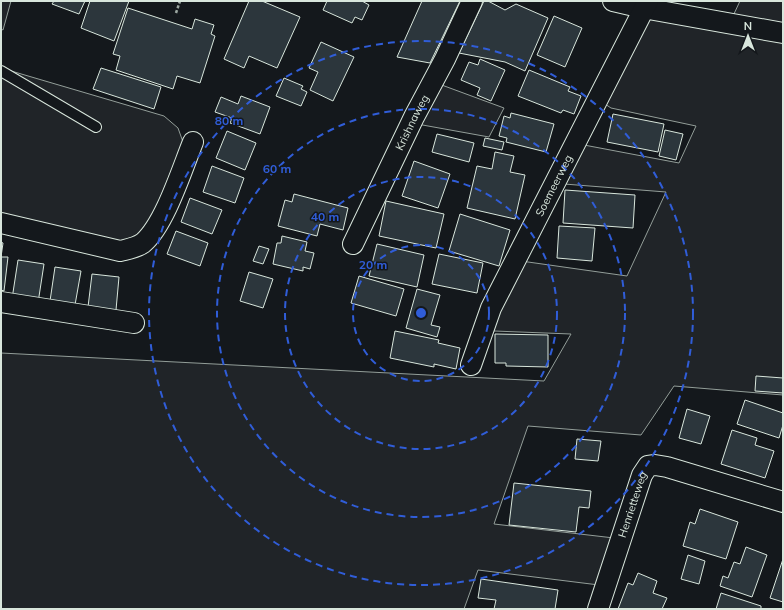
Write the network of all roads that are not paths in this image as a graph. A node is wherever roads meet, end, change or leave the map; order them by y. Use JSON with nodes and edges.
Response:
{"nodes":[{"id":1,"x":472,"y":1,"type":"edge"},
{"id":2,"x":613,"y":1,"type":"edge"},
{"id":3,"x":645,"y":5,"type":"edge"},
{"id":4,"x":783,"y":33,"type":"edge"},
{"id":5,"x":1,"y":71,"type":"edge"},
{"id":6,"x":96,"y":126,"type":"dead end"},
{"id":7,"x":193,"y":142,"type":"dead end"},
{"id":8,"x":1,"y":222,"type":"edge"},
{"id":9,"x":353,"y":244,"type":"dead end"},
{"id":10,"x":1,"y":302,"type":"edge"},
{"id":11,"x":134,"y":323,"type":"dead end"},
{"id":12,"x":470,"y":365,"type":"dead end"},
{"id":13,"x":783,"y":502,"type":"edge"},
{"id":14,"x":598,"y":609,"type":"edge"}],
"edges":[{"from":1,"to":9,"type":"street","name":"Krishnaweg"},
{"from":2,"to":3,"type":"street"},
{"from":3,"to":4,"type":"street"},
{"from":3,"to":12,"type":"street","name":"Soemeerweg"},
{"from":5,"to":6,"type":"lane"},
{"from":7,"to":8,"type":"street"},
{"from":10,"to":11,"type":"street"},
{"from":13,"to":14,"type":"street","name":"Henrietteweg"}]}
